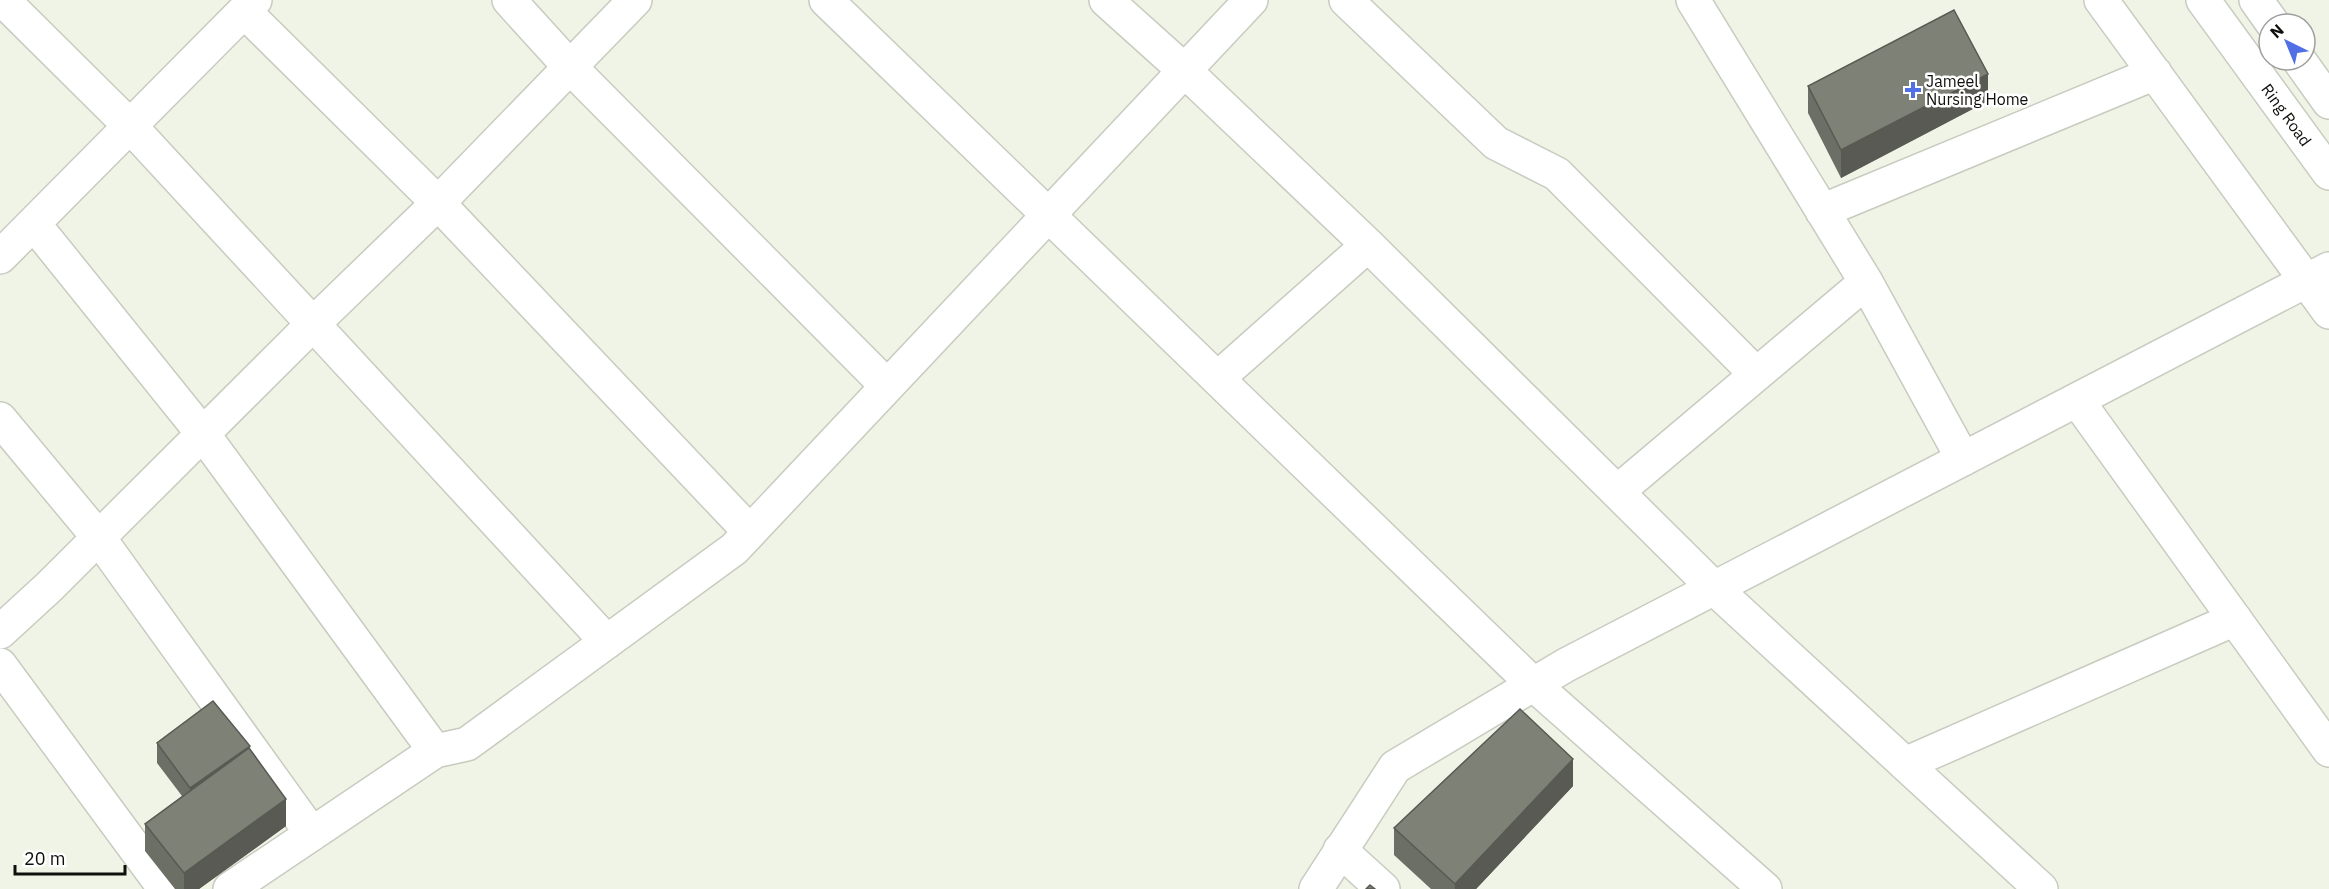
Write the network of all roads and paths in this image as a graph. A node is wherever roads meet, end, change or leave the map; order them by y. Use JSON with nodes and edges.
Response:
{"nodes":[{"id":1,"x":3,"y":0,"type":"edge"},
{"id":2,"x":508,"y":0,"type":"edge"},
{"id":3,"x":635,"y":0,"type":"edge"},
{"id":4,"x":826,"y":0,"type":"edge"},
{"id":5,"x":1106,"y":0,"type":"edge"},
{"id":6,"x":1251,"y":0,"type":"edge"},
{"id":7,"x":1346,"y":0,"type":"edge"},
{"id":8,"x":1693,"y":0,"type":"edge"},
{"id":9,"x":2101,"y":0,"type":"edge"},
{"id":10,"x":2203,"y":0,"type":"edge"},
{"id":11,"x":249,"y":6,"type":"edge"},
{"id":12,"x":569,"y":66,"type":"junction"},
{"id":13,"x":1185,"y":70,"type":"junction"},
{"id":14,"x":2308,"y":72,"type":"edge"},
{"id":15,"x":2155,"y":73,"type":"junction"},
{"id":16,"x":2329,"y":102,"type":"edge"},
{"id":17,"x":131,"y":127,"type":"junction"},
{"id":18,"x":2329,"y":173,"type":"edge"},
{"id":19,"x":438,"y":203,"type":"junction"},
{"id":20,"x":1822,"y":211,"type":"junction"},
{"id":21,"x":1049,"y":213,"type":"junction"},
{"id":22,"x":34,"y":224,"type":"junction"},
{"id":23,"x":1368,"y":244,"type":"junction"},
{"id":24,"x":0,"y":258,"type":"edge"},
{"id":25,"x":2318,"y":275,"type":"edge"},
{"id":26,"x":1866,"y":282,"type":"junction"},
{"id":27,"x":2329,"y":312,"type":"edge"},
{"id":28,"x":314,"y":323,"type":"junction"},
{"id":29,"x":1756,"y":374,"type":"junction"},
{"id":30,"x":1218,"y":378,"type":"junction"},
{"id":31,"x":887,"y":386,"type":"junction"},
{"id":32,"x":2077,"y":399,"type":"junction"},
{"id":33,"x":0,"y":419,"type":"edge"},
{"id":34,"x":203,"y":434,"type":"junction"},
{"id":35,"x":1963,"y":459,"type":"junction"},
{"id":36,"x":1617,"y":492,"type":"junction"},
{"id":37,"x":750,"y":532,"type":"junction"},
{"id":38,"x":99,"y":538,"type":"junction"},
{"id":39,"x":1714,"y":588,"type":"junction"},
{"id":40,"x":2235,"y":619,"type":"junction"},
{"id":41,"x":0,"y":632,"type":"edge"},
{"id":42,"x":607,"y":642,"type":"junction"},
{"id":43,"x":0,"y":665,"type":"edge"},
{"id":44,"x":1533,"y":684,"type":"junction"},
{"id":45,"x":2329,"y":750,"type":"edge"},
{"id":46,"x":435,"y":751,"type":"junction"},
{"id":47,"x":1905,"y":764,"type":"junction"},
{"id":48,"x":312,"y":834,"type":"junction"},
{"id":49,"x":1340,"y":850,"type":"junction"},
{"id":50,"x":165,"y":889,"type":"edge"},
{"id":51,"x":230,"y":889,"type":"edge"},
{"id":52,"x":1316,"y":889,"type":"edge"},
{"id":53,"x":1383,"y":889,"type":"edge"},
{"id":54,"x":1765,"y":889,"type":"edge"},
{"id":55,"x":2041,"y":889,"type":"edge"}],
"edges":[{"from":1,"to":17,"type":"main road"},
{"from":2,"to":12,"type":"main road"},
{"from":3,"to":12,"type":"main road"},
{"from":4,"to":21,"type":"main road"},
{"from":5,"to":13,"type":"main road"},
{"from":6,"to":13,"type":"main road"},
{"from":7,"to":29,"type":"main road"},
{"from":8,"to":20,"type":"main road"},
{"from":9,"to":15,"type":"main road"},
{"from":10,"to":18,"type":"main road","name":"Ring Road"},
{"from":11,"to":17,"type":"main road"},
{"from":11,"to":19,"type":"main road"},
{"from":12,"to":19,"type":"main road"},
{"from":12,"to":31,"type":"main road"},
{"from":13,"to":21,"type":"main road"},
{"from":13,"to":23,"type":"main road"},
{"from":14,"to":16,"type":"main road"},
{"from":15,"to":20,"type":"main road"},
{"from":15,"to":25,"type":"main road"},
{"from":17,"to":22,"type":"main road"},
{"from":17,"to":28,"type":"main road"},
{"from":19,"to":28,"type":"main road"},
{"from":19,"to":37,"type":"main road"},
{"from":20,"to":26,"type":"main road"},
{"from":21,"to":30,"type":"main road"},
{"from":21,"to":31,"type":"main road"},
{"from":22,"to":24,"type":"main road"},
{"from":22,"to":34,"type":"main road"},
{"from":23,"to":30,"type":"main road"},
{"from":23,"to":36,"type":"main road"},
{"from":25,"to":27,"type":"main road"},
{"from":25,"to":32,"type":"main road"},
{"from":26,"to":29,"type":"main road"},
{"from":26,"to":35,"type":"main road"},
{"from":28,"to":34,"type":"main road"},
{"from":28,"to":42,"type":"main road"},
{"from":29,"to":36,"type":"main road"},
{"from":30,"to":44,"type":"main road"},
{"from":31,"to":37,"type":"main road"},
{"from":32,"to":35,"type":"main road"},
{"from":32,"to":40,"type":"main road"},
{"from":33,"to":38,"type":"main road"},
{"from":34,"to":38,"type":"main road"},
{"from":34,"to":46,"type":"main road"},
{"from":35,"to":39,"type":"main road"},
{"from":36,"to":39,"type":"main road"},
{"from":37,"to":42,"type":"main road"},
{"from":38,"to":41,"type":"main road"},
{"from":38,"to":48,"type":"main road"},
{"from":39,"to":44,"type":"main road"},
{"from":39,"to":47,"type":"main road"},
{"from":40,"to":45,"type":"main road"},
{"from":40,"to":47,"type":"main road"},
{"from":42,"to":46,"type":"main road"},
{"from":43,"to":50,"type":"main road"},
{"from":44,"to":49,"type":"main road"},
{"from":44,"to":54,"type":"main road"},
{"from":46,"to":48,"type":"main road"},
{"from":47,"to":55,"type":"main road"},
{"from":48,"to":51,"type":"main road"},
{"from":49,"to":52,"type":"main road"},
{"from":49,"to":53,"type":"main road"}]}
